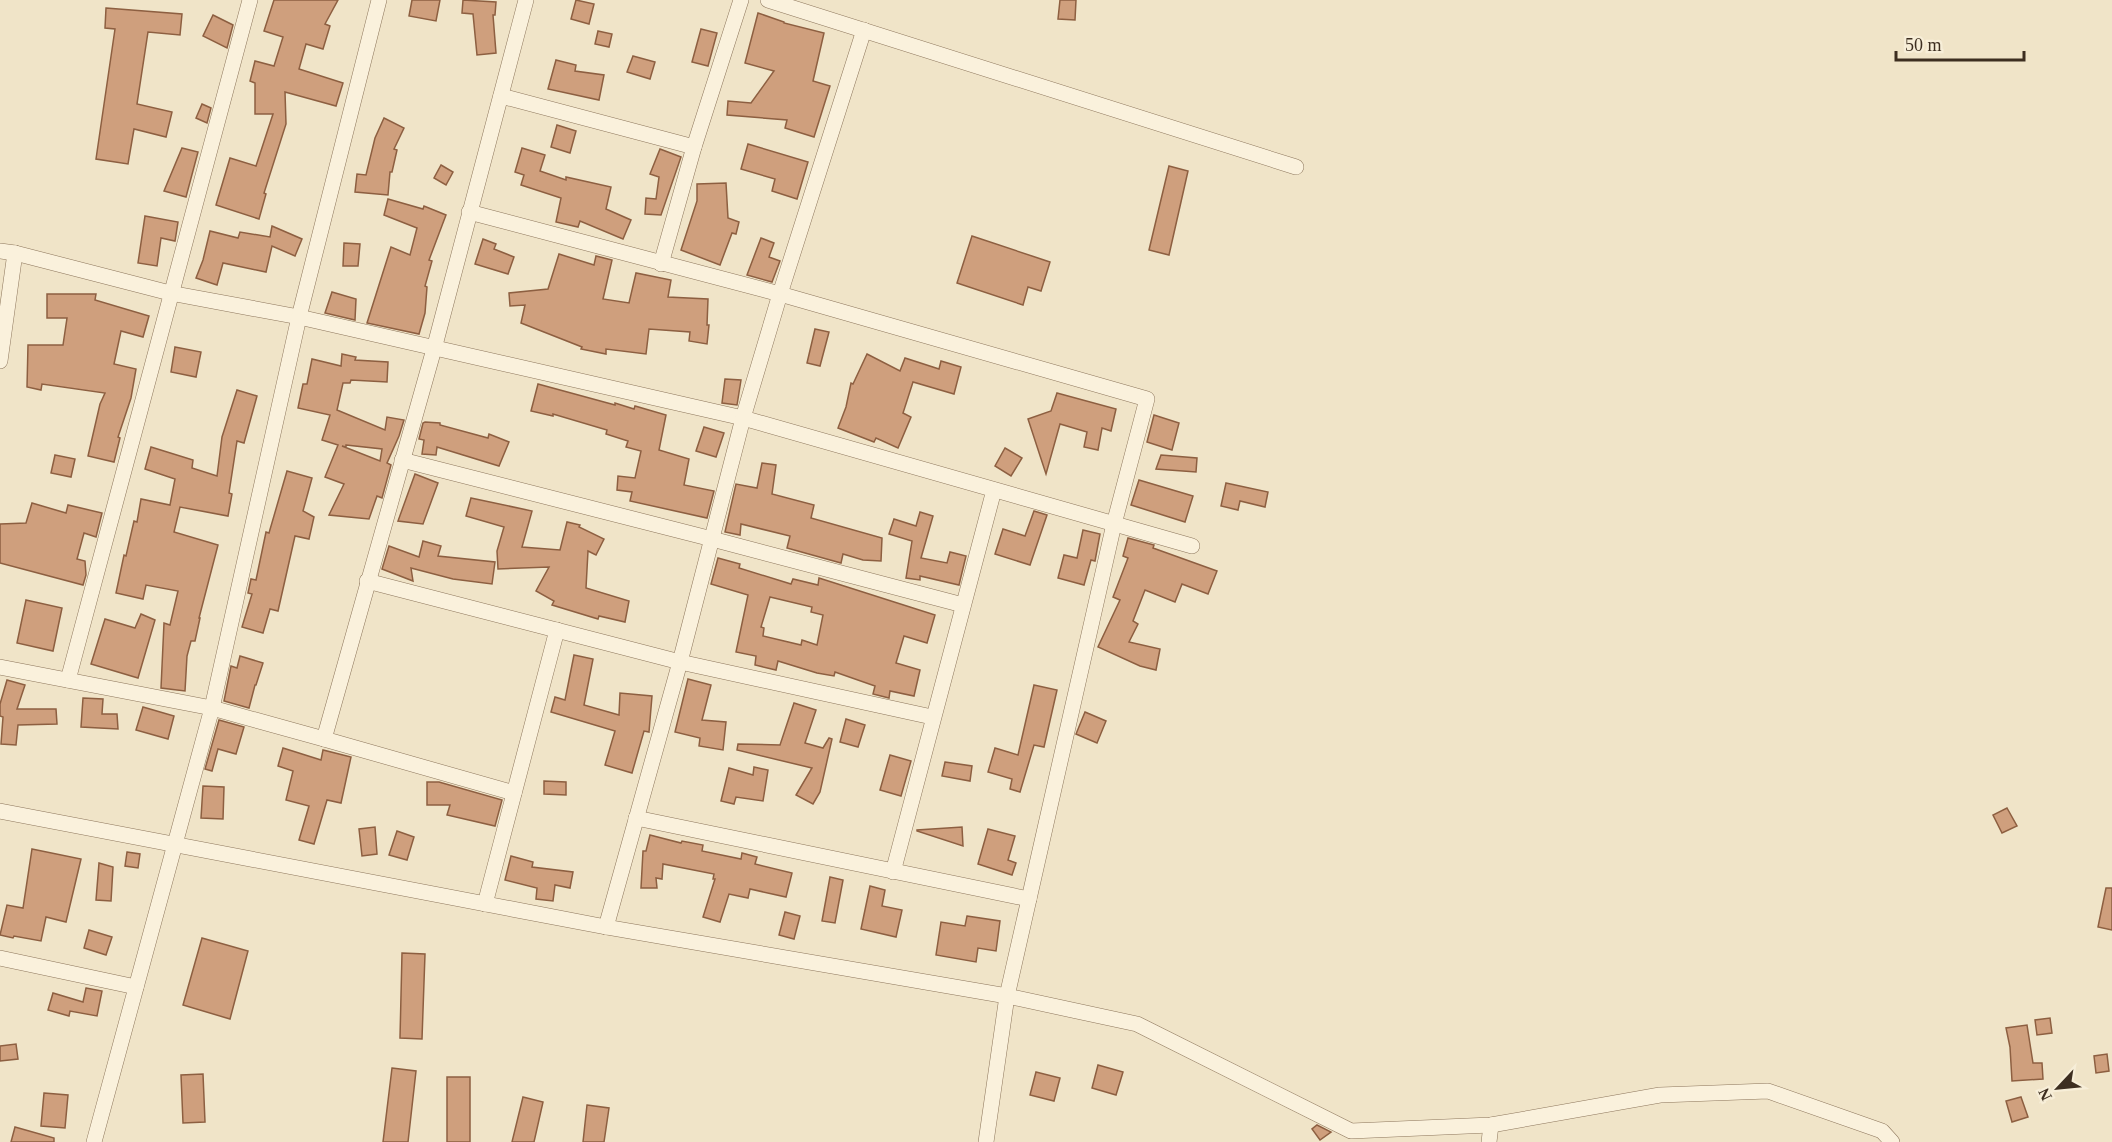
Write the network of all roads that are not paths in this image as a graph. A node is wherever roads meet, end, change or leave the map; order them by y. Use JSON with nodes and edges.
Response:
{"nodes":[{"id":1,"x":250,"y":0,"type":"edge"},
{"id":2,"x":379,"y":0,"type":"edge"},
{"id":3,"x":526,"y":0,"type":"edge"},
{"id":4,"x":741,"y":0,"type":"edge"},
{"id":5,"x":768,"y":0,"type":"edge"},
{"id":6,"x":864,"y":30,"type":"junction"},
{"id":7,"x":501,"y":96,"type":"junction"},
{"id":8,"x":694,"y":147,"type":"junction"},
{"id":9,"x":1296,"y":166,"type":"dead end"},
{"id":10,"x":469,"y":212,"type":"junction"},
{"id":11,"x":7,"y":252,"type":"edge"},
{"id":12,"x":661,"y":264,"type":"junction"},
{"id":13,"x":170,"y":293,"type":"junction"},
{"id":14,"x":780,"y":294,"type":"junction"},
{"id":15,"x":299,"y":317,"type":"junction"},
{"id":16,"x":434,"y":349,"type":"junction"},
{"id":17,"x":0,"y":361,"type":"edge"},
{"id":18,"x":743,"y":418,"type":"junction"},
{"id":19,"x":402,"y":460,"type":"junction"},
{"id":20,"x":994,"y":490,"type":"junction"},
{"id":21,"x":1114,"y":524,"type":"junction"},
{"id":22,"x":712,"y":539,"type":"junction"},
{"id":23,"x":1192,"y":546,"type":"dead end"},
{"id":24,"x":367,"y":581,"type":"junction"},
{"id":25,"x":963,"y":605,"type":"junction"},
{"id":26,"x":557,"y":630,"type":"junction"},
{"id":27,"x":680,"y":662,"type":"junction"},
{"id":28,"x":0,"y":667,"type":"edge"},
{"id":29,"x":68,"y":680,"type":"junction"},
{"id":30,"x":212,"y":708,"type":"junction"},
{"id":31,"x":932,"y":717,"type":"junction"},
{"id":32,"x":324,"y":739,"type":"junction"},
{"id":33,"x":514,"y":792,"type":"junction"},
{"id":34,"x":0,"y":811,"type":"edge"},
{"id":35,"x":636,"y":818,"type":"junction"},
{"id":36,"x":174,"y":846,"type":"junction"},
{"id":37,"x":893,"y":872,"type":"junction"},
{"id":38,"x":1029,"y":899,"type":"junction"},
{"id":39,"x":485,"y":904,"type":"junction"},
{"id":40,"x":606,"y":927,"type":"junction"},
{"id":41,"x":0,"y":958,"type":"edge"},
{"id":42,"x":136,"y":987,"type":"junction"},
{"id":43,"x":1007,"y":996,"type":"junction"},
{"id":44,"x":1491,"y":1125,"type":"junction"},
{"id":45,"x":94,"y":1142,"type":"edge"},
{"id":46,"x":986,"y":1142,"type":"edge"},
{"id":47,"x":1488,"y":1142,"type":"edge"},
{"id":48,"x":1892,"y":1142,"type":"edge"}],
"edges":[{"from":1,"to":13,"type":"street"},
{"from":2,"to":15,"type":"street"},
{"from":3,"to":7,"type":"street"},
{"from":4,"to":8,"type":"street"},
{"from":5,"to":6,"type":"street"},
{"from":6,"to":9,"type":"street"},
{"from":6,"to":14,"type":"street"},
{"from":7,"to":8,"type":"street"},
{"from":7,"to":10,"type":"street"},
{"from":8,"to":12,"type":"street"},
{"from":10,"to":12,"type":"street"},
{"from":10,"to":16,"type":"street"},
{"from":11,"to":13,"type":"street"},
{"from":11,"to":17,"type":"street"},
{"from":12,"to":14,"type":"street"},
{"from":13,"to":15,"type":"street"},
{"from":13,"to":29,"type":"street"},
{"from":14,"to":18,"type":"street"},
{"from":14,"to":21,"type":"street"},
{"from":15,"to":16,"type":"street"},
{"from":15,"to":30,"type":"street"},
{"from":16,"to":18,"type":"street"},
{"from":16,"to":19,"type":"street"},
{"from":18,"to":20,"type":"street"},
{"from":18,"to":22,"type":"street"},
{"from":19,"to":22,"type":"street"},
{"from":19,"to":24,"type":"street"},
{"from":20,"to":21,"type":"street"},
{"from":20,"to":25,"type":"street"},
{"from":21,"to":23,"type":"street"},
{"from":21,"to":38,"type":"street"},
{"from":22,"to":25,"type":"street"},
{"from":22,"to":27,"type":"street"},
{"from":24,"to":26,"type":"street"},
{"from":24,"to":32,"type":"street"},
{"from":25,"to":31,"type":"street"},
{"from":26,"to":27,"type":"street"},
{"from":26,"to":33,"type":"street"},
{"from":27,"to":31,"type":"street"},
{"from":27,"to":35,"type":"street"},
{"from":28,"to":29,"type":"street"},
{"from":29,"to":30,"type":"street"},
{"from":30,"to":32,"type":"street"},
{"from":30,"to":36,"type":"street"},
{"from":31,"to":37,"type":"street"},
{"from":32,"to":33,"type":"street"},
{"from":33,"to":39,"type":"street"},
{"from":34,"to":36,"type":"street"},
{"from":35,"to":37,"type":"street"},
{"from":35,"to":40,"type":"street"},
{"from":36,"to":39,"type":"street"},
{"from":36,"to":42,"type":"street"},
{"from":37,"to":38,"type":"street"},
{"from":38,"to":43,"type":"street"},
{"from":39,"to":40,"type":"street"},
{"from":40,"to":43,"type":"street"},
{"from":41,"to":42,"type":"street"},
{"from":42,"to":45,"type":"street"},
{"from":43,"to":44,"type":"street"},
{"from":43,"to":46,"type":"street"},
{"from":44,"to":47,"type":"street"},
{"from":44,"to":48,"type":"street"}]}
